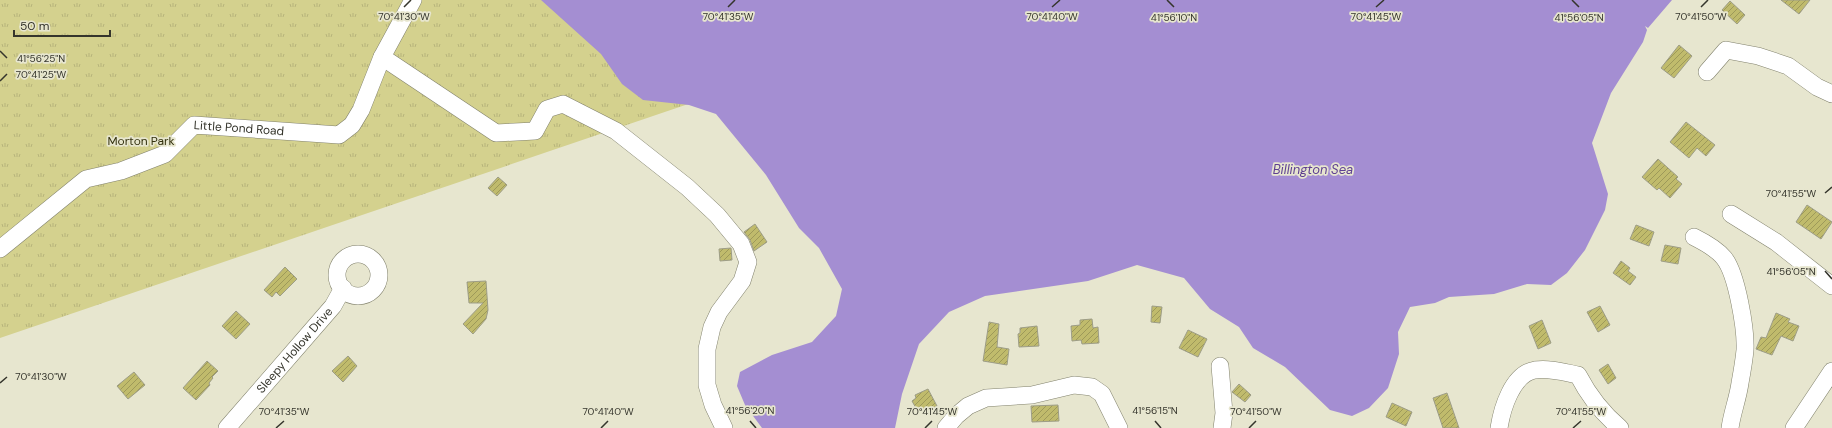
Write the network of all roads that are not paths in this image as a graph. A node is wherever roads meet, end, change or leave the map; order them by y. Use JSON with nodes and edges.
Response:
{"nodes":[{"id":1,"x":413,"y":0,"type":"edge"},
{"id":2,"x":382,"y":57,"type":"junction"},
{"id":3,"x":1707,"y":72,"type":"dead end"},
{"id":4,"x":1832,"y":94,"type":"edge"},
{"id":5,"x":1731,"y":214,"type":"dead end"},
{"id":6,"x":1694,"y":237,"type":"dead end"},
{"id":7,"x":0,"y":249,"type":"edge"},
{"id":8,"x":1832,"y":286,"type":"edge"},
{"id":9,"x":343,"y":288,"type":"dead end"},
{"id":10,"x":1220,"y":366,"type":"dead end"},
{"id":11,"x":1832,"y":371,"type":"edge"},
{"id":12,"x":227,"y":428,"type":"edge"},
{"id":13,"x":724,"y":428,"type":"edge"},
{"id":14,"x":946,"y":428,"type":"edge"},
{"id":15,"x":1119,"y":428,"type":"edge"},
{"id":16,"x":1222,"y":428,"type":"edge"},
{"id":17,"x":1499,"y":428,"type":"edge"},
{"id":18,"x":1620,"y":428,"type":"edge"},
{"id":19,"x":1730,"y":428,"type":"edge"},
{"id":20,"x":1794,"y":428,"type":"edge"}],
"edges":[{"from":1,"to":2,"type":"street","name":"Little Pond Road"},
{"from":2,"to":7,"type":"street","name":"Little Pond Road"},
{"from":2,"to":13,"type":"street"},
{"from":3,"to":4,"type":"street"},
{"from":5,"to":8,"type":"street"},
{"from":6,"to":19,"type":"street"},
{"from":9,"to":12,"type":"street","name":"Sleepy Hollow Drive"},
{"from":10,"to":16,"type":"street"},
{"from":11,"to":20,"type":"street"},
{"from":14,"to":15,"type":"street"},
{"from":17,"to":18,"type":"street"}]}
